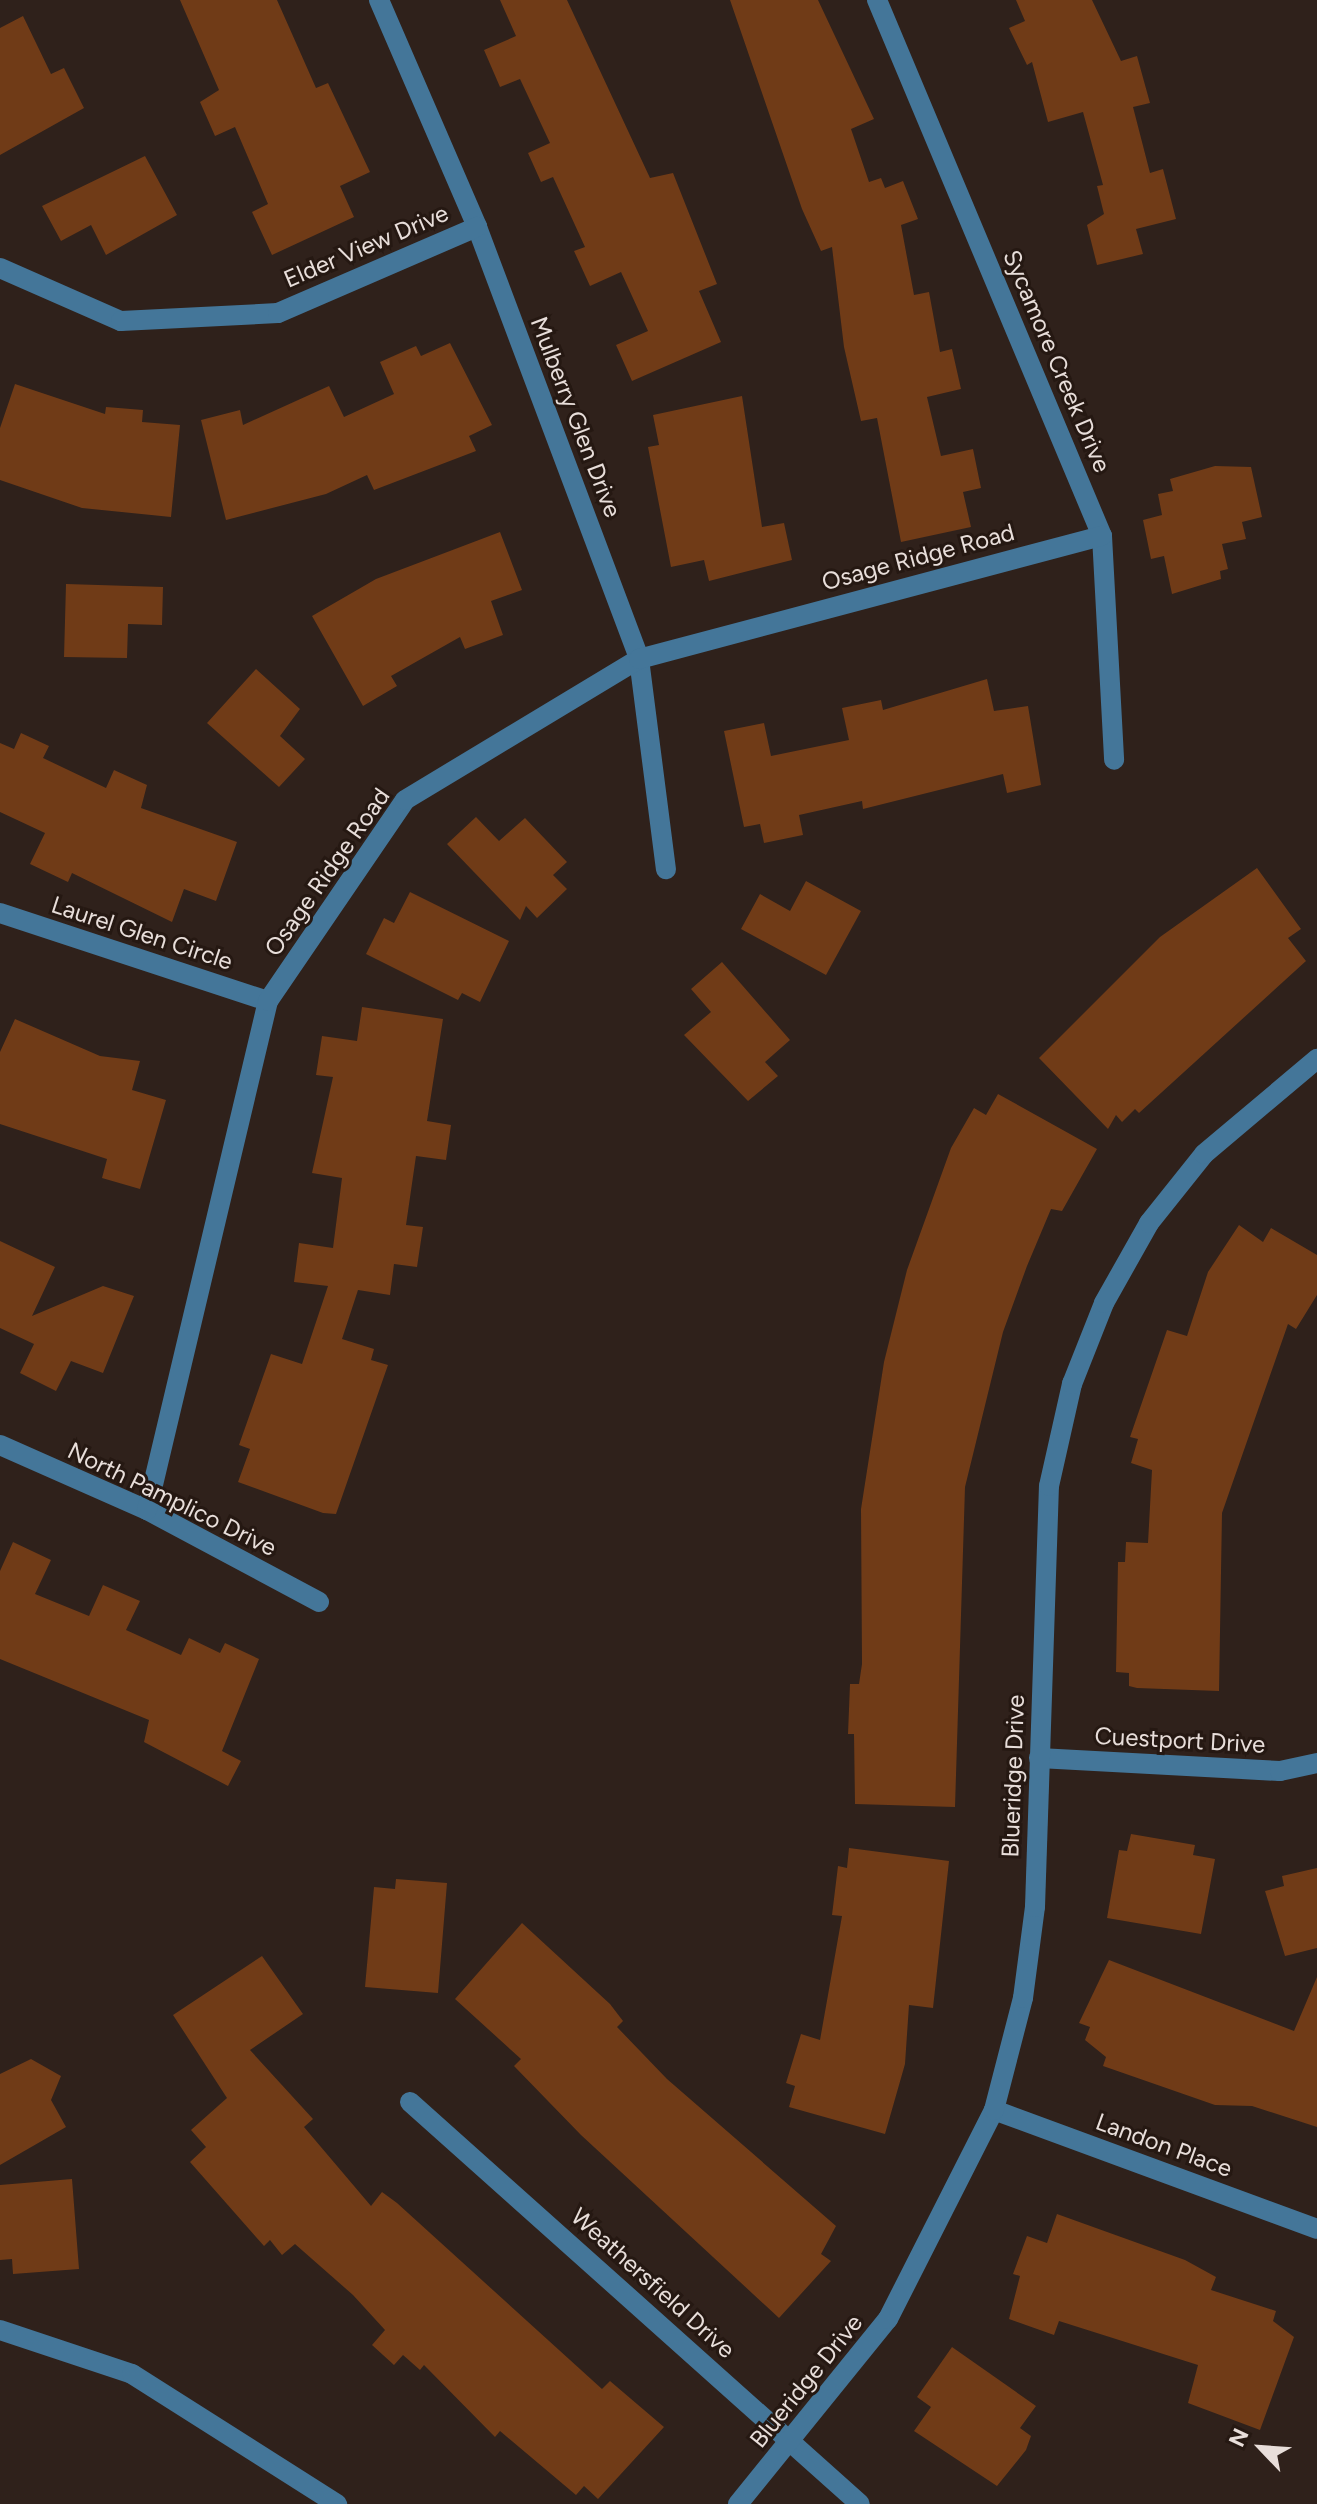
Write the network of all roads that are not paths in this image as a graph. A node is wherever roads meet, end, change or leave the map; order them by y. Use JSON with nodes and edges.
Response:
{"nodes":[{"id":1,"x":379,"y":0,"type":"edge"},
{"id":2,"x":877,"y":0,"type":"edge"},
{"id":3,"x":477,"y":227,"type":"junction"},
{"id":4,"x":0,"y":268,"type":"edge"},
{"id":5,"x":1102,"y":536,"type":"junction"},
{"id":6,"x":639,"y":659,"type":"junction"},
{"id":7,"x":1114,"y":760,"type":"dead end"},
{"id":8,"x":666,"y":869,"type":"dead end"},
{"id":9,"x":0,"y":913,"type":"edge"},
{"id":10,"x":268,"y":1001,"type":"junction"},
{"id":11,"x":1317,"y":1059,"type":"edge"},
{"id":12,"x":0,"y":1445,"type":"edge"},
{"id":13,"x":147,"y":1510,"type":"junction"},
{"id":14,"x":319,"y":1602,"type":"dead end"},
{"id":15,"x":1039,"y":1758,"type":"junction"},
{"id":16,"x":1317,"y":1763,"type":"edge"},
{"id":17,"x":410,"y":2102,"type":"dead end"},
{"id":18,"x":994,"y":2110,"type":"junction"},
{"id":19,"x":1317,"y":2229,"type":"edge"},
{"id":20,"x":0,"y":2330,"type":"edge"},
{"id":21,"x":793,"y":2442,"type":"junction"},
{"id":22,"x":335,"y":2503,"type":"edge"},
{"id":23,"x":738,"y":2504,"type":"edge"},
{"id":24,"x":860,"y":2504,"type":"edge"}],
"edges":[{"from":1,"to":3,"type":"street","name":"Mulberry Glen Drive"},
{"from":2,"to":5,"type":"street","name":"Sycamore Creek Drive"},
{"from":3,"to":4,"type":"street","name":"Elder View Drive"},
{"from":3,"to":6,"type":"street","name":"Mulberry Glen Drive"},
{"from":5,"to":6,"type":"street","name":"Osage Ridge Road"},
{"from":5,"to":7,"type":"street","name":"Sycamore Creek Drive"},
{"from":6,"to":8,"type":"street","name":"Mulberry Glen Drive"},
{"from":6,"to":10,"type":"street","name":"Osage Ridge Road"},
{"from":9,"to":10,"type":"street","name":"Laurel Glen Circle"},
{"from":10,"to":13,"type":"street","name":"Osage Ridge Road"},
{"from":11,"to":15,"type":"street","name":"Blueridge Drive"},
{"from":12,"to":13,"type":"street","name":"North Pamplico Drive"},
{"from":13,"to":14,"type":"street","name":"North Pamplico Drive"},
{"from":15,"to":16,"type":"street","name":"Cuestport Drive"},
{"from":15,"to":18,"type":"street","name":"Blueridge Drive"},
{"from":17,"to":21,"type":"street","name":"Weathersfield Drive"},
{"from":18,"to":19,"type":"street","name":"Landon Place"},
{"from":18,"to":21,"type":"street","name":"Blueridge Drive"},
{"from":20,"to":22,"type":"street"},
{"from":21,"to":23,"type":"street","name":"Blueridge Drive"},
{"from":21,"to":24,"type":"street","name":"Weathersfield Drive"}]}
